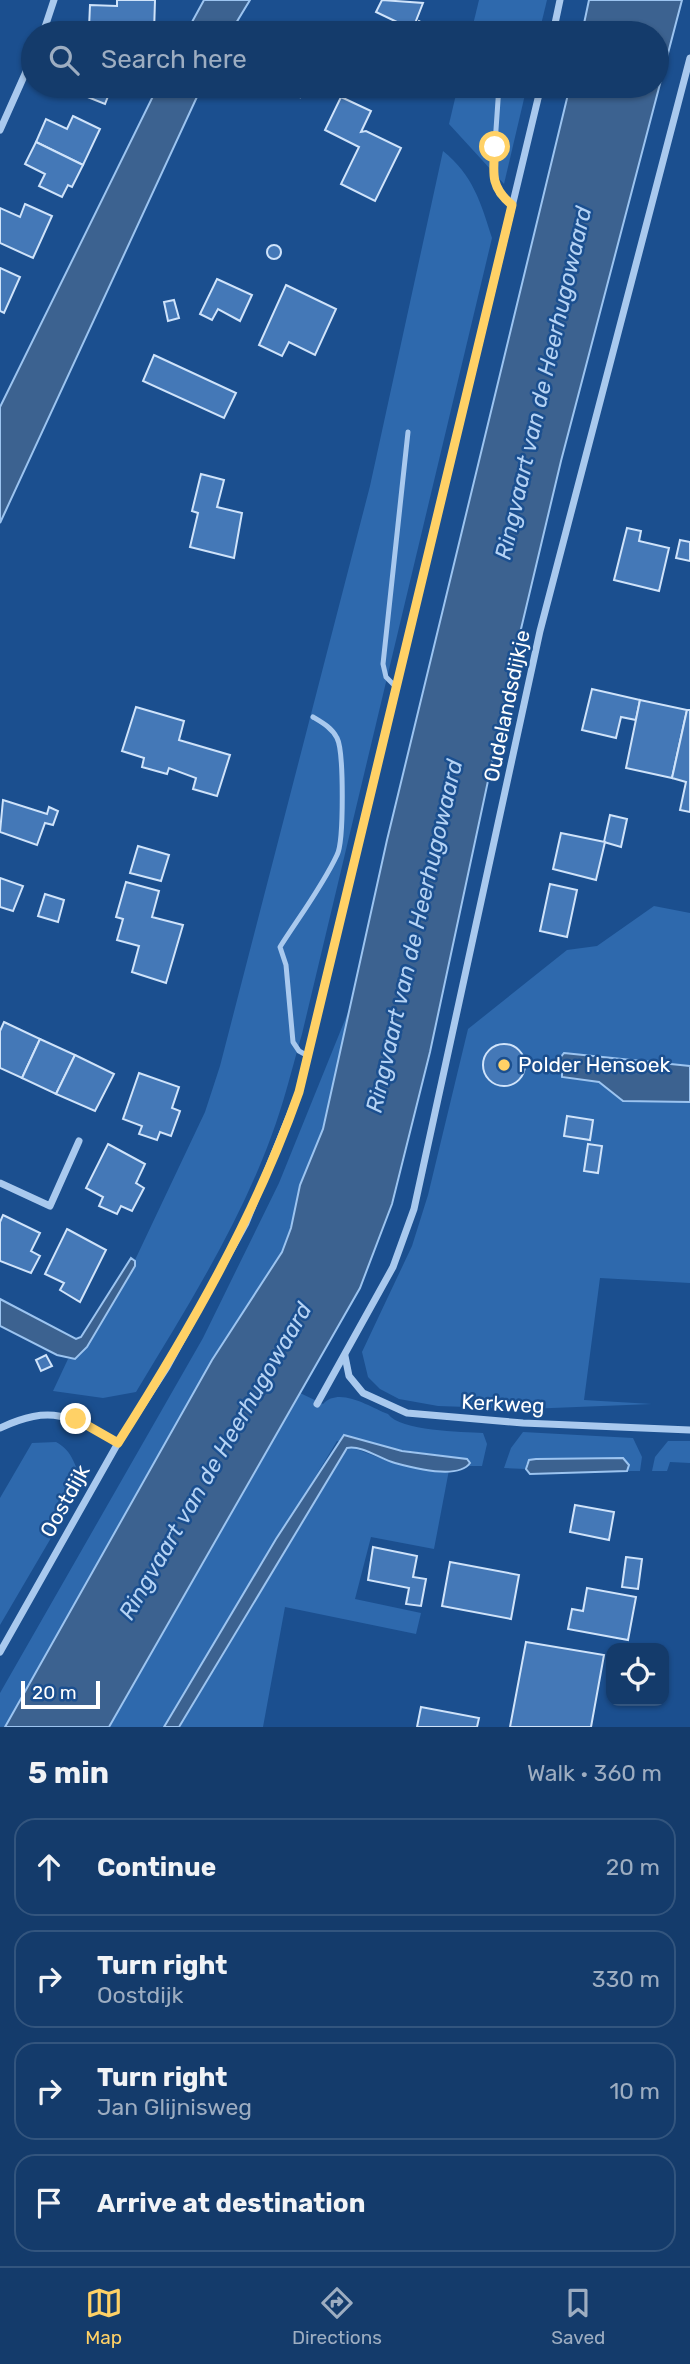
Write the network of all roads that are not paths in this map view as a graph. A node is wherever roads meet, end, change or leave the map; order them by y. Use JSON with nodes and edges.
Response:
{"nodes":[{"id":1,"x":54,"y":0,"type":"edge"},
{"id":2,"x":561,"y":0,"type":"edge"},
{"id":3,"x":47,"y":21,"type":"edge"},
{"id":4,"x":556,"y":21,"type":"edge"},
{"id":5,"x":690,"y":58,"type":"edge"},
{"id":6,"x":21,"y":83,"type":"edge"},
{"id":7,"x":498,"y":98,"type":"edge"},
{"id":8,"x":538,"y":98,"type":"edge"},
{"id":9,"x":0,"y":130,"type":"edge"},
{"id":10,"x":512,"y":205,"type":"junction"},
{"id":11,"x":408,"y":432,"type":"dead end"},
{"id":12,"x":396,"y":687,"type":"junction"},
{"id":13,"x":313,"y":717,"type":"dead end"},
{"id":14,"x":341,"y":844,"type":"junction"},
{"id":15,"x":358,"y":848,"type":"junction"},
{"id":16,"x":307,"y":1056,"type":"junction"},
{"id":17,"x":79,"y":1141,"type":"dead end"},
{"id":18,"x":0,"y":1183,"type":"edge"},
{"id":19,"x":345,"y":1355,"type":"junction"},
{"id":20,"x":317,"y":1404,"type":"dead end"},
{"id":21,"x":0,"y":1429,"type":"edge"},
{"id":22,"x":690,"y":1430,"type":"edge"},
{"id":23,"x":118,"y":1443,"type":"junction"},
{"id":24,"x":0,"y":1652,"type":"edge"}],
"edges":[{"from":1,"to":3,"type":"street"},
{"from":2,"to":4,"type":"street"},
{"from":5,"to":19,"type":"street","name":"Oudelandsdijkje"},
{"from":6,"to":9,"type":"street"},
{"from":7,"to":10,"type":"lane"},
{"from":8,"to":10,"type":"street","name":"Oostdijk"},
{"from":10,"to":12,"type":"street","name":"Oostdijk"},
{"from":11,"to":12,"type":"lane"},
{"from":12,"to":15,"type":"street","name":"Oostdijk"},
{"from":13,"to":14,"type":"lane"},
{"from":14,"to":15,"type":"lane"},
{"from":14,"to":16,"type":"lane"},
{"from":15,"to":16,"type":"street","name":"Oostdijk"},
{"from":16,"to":23,"type":"street","name":"Oostdijk"},
{"from":17,"to":18,"type":"street"},
{"from":19,"to":20,"type":"street","name":"Oudelandsdijkje"},
{"from":19,"to":22,"type":"street","name":"Kerkweg"},
{"from":21,"to":23,"type":"street"},
{"from":23,"to":24,"type":"street","name":"Oostdijk"}]}
